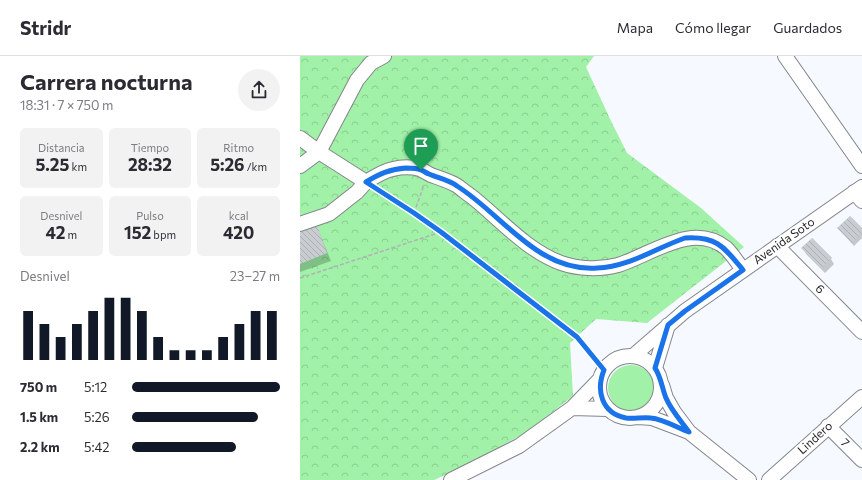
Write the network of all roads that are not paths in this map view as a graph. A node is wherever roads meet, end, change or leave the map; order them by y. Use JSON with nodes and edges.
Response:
{"nodes":[{"id":1,"x":384,"y":56,"type":"edge"},
{"id":2,"x":785,"y":56,"type":"edge"},
{"id":3,"x":300,"y":138,"type":"edge"},
{"id":4,"x":319,"y":152,"type":"junction"},
{"id":5,"x":300,"y":166,"type":"edge"},
{"id":6,"x":862,"y":166,"type":"edge"},
{"id":7,"x":366,"y":182,"type":"junction"},
{"id":8,"x":859,"y":193,"type":"edge"},
{"id":9,"x":300,"y":224,"type":"edge"},
{"id":10,"x":777,"y":246,"type":"junction"},
{"id":11,"x":743,"y":270,"type":"junction"},
{"id":12,"x":668,"y":325,"type":"junction"},
{"id":13,"x":862,"y":332,"type":"edge"},
{"id":14,"x":633,"y":356,"type":"junction"},
{"id":15,"x":655,"y":368,"type":"junction"},
{"id":16,"x":602,"y":374,"type":"junction"},
{"id":17,"x":661,"y":382,"type":"junction"},
{"id":18,"x":862,"y":397,"type":"edge"},
{"id":19,"x":572,"y":408,"type":"junction"},
{"id":20,"x":608,"y":409,"type":"junction"},
{"id":21,"x":638,"y":417,"type":"junction"},
{"id":22,"x":828,"y":426,"type":"junction"},
{"id":23,"x":689,"y":432,"type":"junction"},
{"id":24,"x":862,"y":460,"type":"edge"},
{"id":25,"x":451,"y":480,"type":"edge"},
{"id":26,"x":749,"y":480,"type":"edge"},
{"id":27,"x":769,"y":480,"type":"edge"}],
"edges":[{"from":1,"to":4,"type":"street"},
{"from":2,"to":6,"type":"street"},
{"from":3,"to":4,"type":"street"},
{"from":4,"to":5,"type":"street"},
{"from":4,"to":7,"type":"street"},
{"from":7,"to":9,"type":"street"},
{"from":7,"to":11,"type":"street"},
{"from":8,"to":10,"type":"street","name":"Avenida Soto"},
{"from":10,"to":11,"type":"street","name":"Avenida Soto"},
{"from":10,"to":13,"type":"street","name":"6"},
{"from":11,"to":12,"type":"street","name":"Avenida Soto"},
{"from":12,"to":14,"type":"street","name":"Avenida Soto"},
{"from":12,"to":15,"type":"street"},
{"from":14,"to":15,"type":"street"},
{"from":14,"to":16,"type":"street"},
{"from":15,"to":17,"type":"street"},
{"from":16,"to":19,"type":"street"},
{"from":16,"to":20,"type":"street"},
{"from":17,"to":21,"type":"street"},
{"from":17,"to":23,"type":"street"},
{"from":18,"to":22,"type":"street","name":"Lindero"},
{"from":19,"to":20,"type":"street"},
{"from":19,"to":25,"type":"street"},
{"from":20,"to":21,"type":"street"},
{"from":21,"to":23,"type":"street"},
{"from":22,"to":24,"type":"street","name":"7"},
{"from":22,"to":27,"type":"street","name":"Lindero"},
{"from":23,"to":26,"type":"street"}]}
